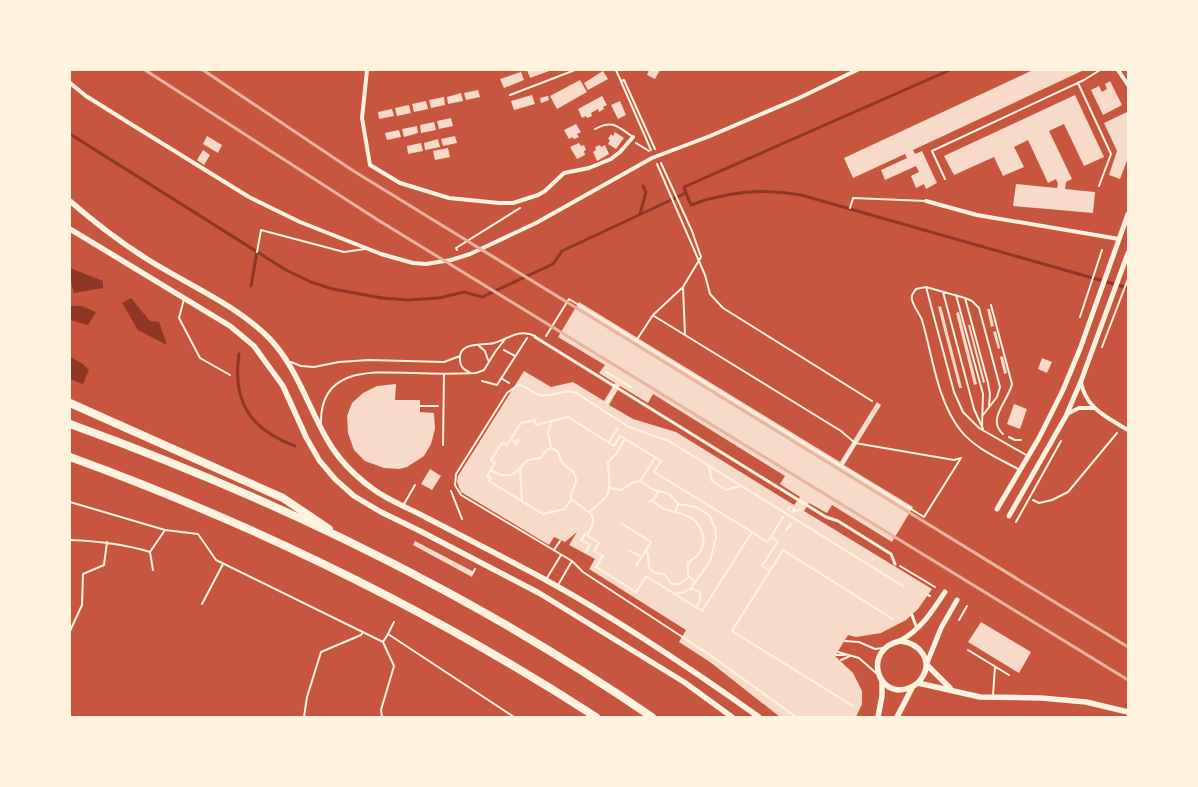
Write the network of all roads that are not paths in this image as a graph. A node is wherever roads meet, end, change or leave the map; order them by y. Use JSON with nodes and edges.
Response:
{"nodes":[{"id":1,"x":367,"y":70,"type":"edge"},
{"id":2,"x":857,"y":70,"type":"edge"},
{"id":3,"x":1100,"y":70,"type":"edge"},
{"id":4,"x":1118,"y":70,"type":"edge"},
{"id":5,"x":70,"y":83,"type":"edge"},
{"id":6,"x":1078,"y":83,"type":"junction"},
{"id":7,"x":1128,"y":85,"type":"edge"},
{"id":8,"x":595,"y":129,"type":"dead end"},
{"id":9,"x":633,"y":137,"type":"joint"},
{"id":10,"x":945,"y":180,"type":"dead end"},
{"id":11,"x":1099,"y":186,"type":"dead end"},
{"id":12,"x":70,"y":201,"type":"edge"},
{"id":13,"x":926,"y":201,"type":"joint"},
{"id":14,"x":850,"y":208,"type":"dead end"},
{"id":15,"x":1128,"y":214,"type":"edge"},
{"id":16,"x":70,"y":229,"type":"edge"},
{"id":17,"x":1119,"y":239,"type":"junction"},
{"id":18,"x":367,"y":249,"type":"junction"},
{"id":19,"x":257,"y":252,"type":"dead end"},
{"id":20,"x":1128,"y":253,"type":"edge"},
{"id":21,"x":926,"y":287,"type":"junction"},
{"id":22,"x":943,"y":292,"type":"junction"},
{"id":23,"x":956,"y":295,"type":"junction"},
{"id":24,"x":965,"y":298,"type":"junction"},
{"id":25,"x":184,"y":299,"type":"junction"},
{"id":26,"x":535,"y":336,"type":"joint"},
{"id":27,"x":506,"y":338,"type":"junction"},
{"id":28,"x":477,"y":345,"type":"junction"},
{"id":29,"x":460,"y":356,"type":"junction"},
{"id":30,"x":286,"y":360,"type":"junction"},
{"id":31,"x":488,"y":362,"type":"junction"},
{"id":32,"x":476,"y":373,"type":"junction"},
{"id":33,"x":444,"y":374,"type":"junction"},
{"id":34,"x":230,"y":375,"type":"dead end"},
{"id":35,"x":1081,"y":381,"type":"junction"},
{"id":36,"x":70,"y":403,"type":"edge"},
{"id":37,"x":989,"y":406,"type":"junction"},
{"id":38,"x":1094,"y":408,"type":"junction"},
{"id":39,"x":1066,"y":416,"type":"junction"},
{"id":40,"x":981,"y":420,"type":"junction"},
{"id":41,"x":70,"y":424,"type":"edge"},
{"id":42,"x":984,"y":430,"type":"junction"},
{"id":43,"x":1128,"y":430,"type":"edge"},
{"id":44,"x":324,"y":433,"type":"junction"},
{"id":45,"x":443,"y":445,"type":"dead end"},
{"id":46,"x":1028,"y":456,"type":"junction"},
{"id":47,"x":70,"y":457,"type":"edge"},
{"id":48,"x":709,"y":466,"type":"junction"},
{"id":49,"x":1020,"y":470,"type":"junction"},
{"id":50,"x":416,"y":485,"type":"dead end"},
{"id":51,"x":741,"y":486,"type":"junction"},
{"id":52,"x":403,"y":506,"type":"junction"},
{"id":53,"x":997,"y":509,"type":"dead end"},
{"id":54,"x":1009,"y":516,"type":"dead end"},
{"id":55,"x":560,"y":541,"type":"dead end"},
{"id":56,"x":352,"y":544,"type":"junction"},
{"id":57,"x":554,"y":550,"type":"junction"},
{"id":58,"x":561,"y":555,"type":"junction"},
{"id":59,"x":572,"y":561,"type":"junction"},
{"id":60,"x":894,"y":563,"type":"road end"},
{"id":61,"x":546,"y":580,"type":"junction"},
{"id":62,"x":903,"y":586,"type":"dead end"},
{"id":63,"x":557,"y":587,"type":"junction"},
{"id":64,"x":945,"y":592,"type":"dead end"},
{"id":65,"x":957,"y":600,"type":"dead end"},
{"id":66,"x":912,"y":615,"type":"dead end"},
{"id":67,"x":917,"y":630,"type":"junction"},
{"id":68,"x":860,"y":639,"type":"dead end"},
{"id":69,"x":845,"y":641,"type":"dead end"},
{"id":70,"x":900,"y":641,"type":"junction"},
{"id":71,"x":863,"y":643,"type":"junction"},
{"id":72,"x":886,"y":647,"type":"junction"},
{"id":73,"x":968,"y":650,"type":"dead end"},
{"id":74,"x":838,"y":652,"type":"dead end"},
{"id":75,"x":836,"y":655,"type":"dead end"},
{"id":76,"x":850,"y":656,"type":"junction"},
{"id":77,"x":841,"y":660,"type":"dead end"},
{"id":78,"x":927,"y":664,"type":"junction"},
{"id":79,"x":995,"y":667,"type":"junction"},
{"id":80,"x":1009,"y":675,"type":"dead end"},
{"id":81,"x":881,"y":679,"type":"junction"},
{"id":82,"x":916,"y":684,"type":"junction"},
{"id":83,"x":952,"y":690,"type":"junction"},
{"id":84,"x":993,"y":698,"type":"junction"},
{"id":85,"x":1128,"y":712,"type":"edge"},
{"id":86,"x":596,"y":717,"type":"edge"},
{"id":87,"x":652,"y":717,"type":"edge"},
{"id":88,"x":732,"y":717,"type":"edge"},
{"id":89,"x":759,"y":717,"type":"edge"},
{"id":90,"x":796,"y":717,"type":"edge"},
{"id":91,"x":878,"y":717,"type":"edge"},
{"id":92,"x":897,"y":717,"type":"edge"}],
"edges":[{"from":1,"to":9,"type":"street"},
{"from":2,"to":18,"type":"street"},
{"from":3,"to":6,"type":"lane"},
{"from":4,"to":7,"type":"street"},
{"from":5,"to":18,"type":"street"},
{"from":6,"to":10,"type":"lane"},
{"from":6,"to":11,"type":"lane"},
{"from":8,"to":9,"type":"lane"},
{"from":12,"to":30,"type":"main road"},
{"from":13,"to":14,"type":"lane"},
{"from":13,"to":17,"type":"street"},
{"from":15,"to":17,"type":"street"},
{"from":16,"to":25,"type":"main road"},
{"from":17,"to":46,"type":"street"},
{"from":18,"to":19,"type":"lane"},
{"from":20,"to":35,"type":"street"},
{"from":21,"to":22,"type":"lane"},
{"from":21,"to":42,"type":"lane"},
{"from":21,"to":49,"type":"lane"},
{"from":22,"to":23,"type":"lane"},
{"from":22,"to":42,"type":"lane"},
{"from":23,"to":24,"type":"lane"},
{"from":23,"to":40,"type":"lane"},
{"from":24,"to":37,"type":"lane"},
{"from":24,"to":37,"type":"lane"},
{"from":25,"to":34,"type":"lane"},
{"from":25,"to":88,"type":"main road"},
{"from":26,"to":27,"type":"lane"},
{"from":26,"to":60,"type":"street"},
{"from":27,"to":28,"type":"lane"},
{"from":27,"to":31,"type":"lane"},
{"from":28,"to":29,"type":"lane"},
{"from":28,"to":31,"type":"lane"},
{"from":29,"to":30,"type":"lane"},
{"from":29,"to":32,"type":"lane"},
{"from":30,"to":44,"type":"main road"},
{"from":31,"to":32,"type":"lane"},
{"from":32,"to":33,"type":"lane"},
{"from":33,"to":44,"type":"lane"},
{"from":33,"to":45,"type":"lane"},
{"from":35,"to":38,"type":"street"},
{"from":35,"to":39,"type":"street"},
{"from":36,"to":56,"type":"highway"},
{"from":37,"to":40,"type":"lane"},
{"from":38,"to":39,"type":"street"},
{"from":38,"to":43,"type":"street"},
{"from":39,"to":54,"type":"street"},
{"from":40,"to":42,"type":"lane"},
{"from":41,"to":56,"type":"highway"},
{"from":42,"to":46,"type":"lane"},
{"from":44,"to":52,"type":"main road"},
{"from":46,"to":49,"type":"street"},
{"from":47,"to":86,"type":"highway"},
{"from":48,"to":51,"type":"lane"},
{"from":48,"to":51,"type":"lane"},
{"from":48,"to":57,"type":"lane"},
{"from":49,"to":53,"type":"street"},
{"from":50,"to":52,"type":"lane"},
{"from":51,"to":62,"type":"lane"},
{"from":52,"to":61,"type":"main road"},
{"from":55,"to":57,"type":"lane"},
{"from":56,"to":87,"type":"highway"},
{"from":57,"to":58,"type":"lane"},
{"from":58,"to":59,"type":"lane"},
{"from":58,"to":61,"type":"lane"},
{"from":59,"to":63,"type":"lane"},
{"from":59,"to":90,"type":"lane"},
{"from":61,"to":63,"type":"main road"},
{"from":63,"to":89,"type":"main road"},
{"from":64,"to":67,"type":"street"},
{"from":65,"to":78,"type":"street"},
{"from":66,"to":67,"type":"street"},
{"from":67,"to":70,"type":"street"},
{"from":68,"to":71,"type":"lane"},
{"from":69,"to":71,"type":"lane"},
{"from":70,"to":72,"type":"main road"},
{"from":70,"to":78,"type":"main road"},
{"from":71,"to":72,"type":"lane"},
{"from":72,"to":81,"type":"main road"},
{"from":73,"to":79,"type":"lane"},
{"from":74,"to":76,"type":"lane"},
{"from":75,"to":76,"type":"lane"},
{"from":76,"to":77,"type":"lane"},
{"from":76,"to":81,"type":"lane"},
{"from":78,"to":82,"type":"main road"},
{"from":78,"to":83,"type":"main road"},
{"from":79,"to":80,"type":"lane"},
{"from":79,"to":84,"type":"lane"},
{"from":81,"to":82,"type":"main road"},
{"from":81,"to":91,"type":"main road"},
{"from":82,"to":83,"type":"main road"},
{"from":82,"to":92,"type":"main road"},
{"from":83,"to":84,"type":"main road"},
{"from":84,"to":85,"type":"main road"}]}
